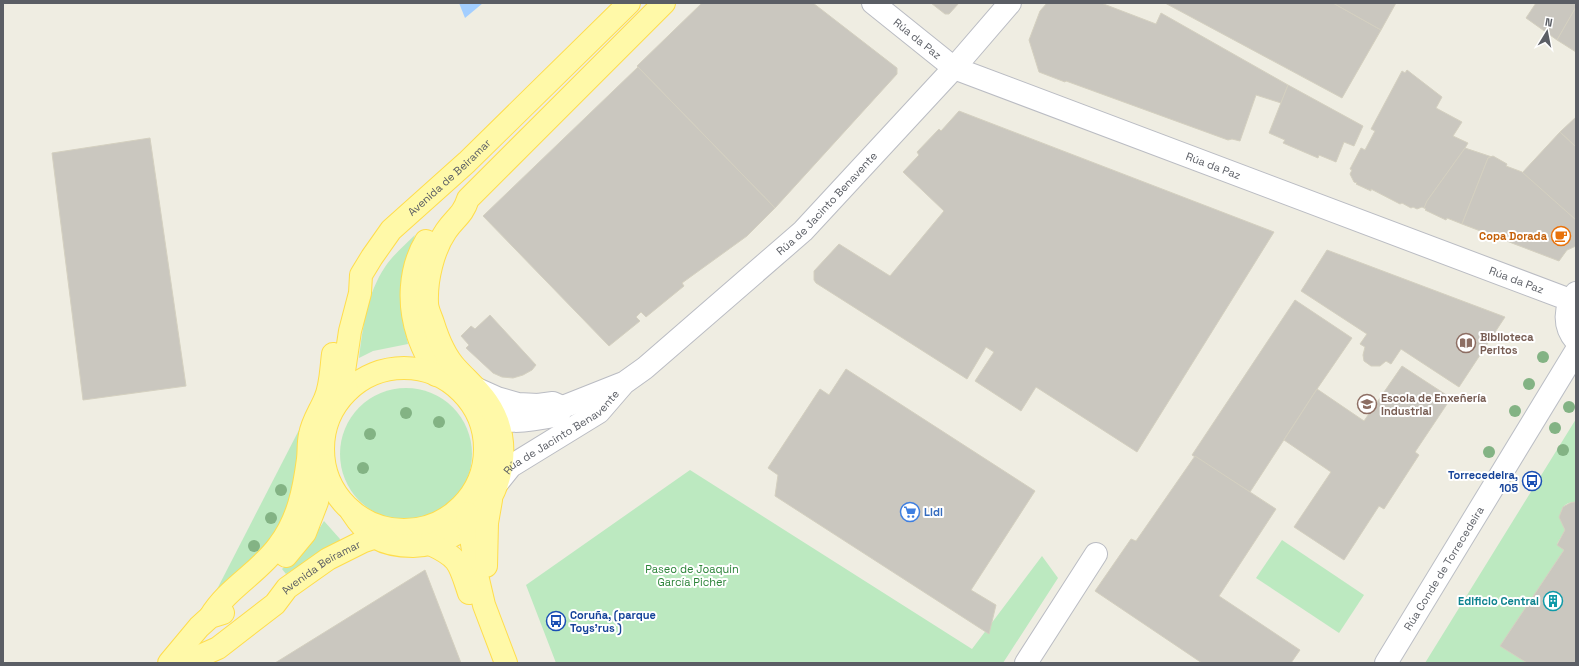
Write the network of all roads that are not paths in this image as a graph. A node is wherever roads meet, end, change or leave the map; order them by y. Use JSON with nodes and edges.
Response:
{"nodes":[{"id":1,"x":629,"y":3,"type":"edge"},
{"id":2,"x":664,"y":3,"type":"edge"},
{"id":3,"x":873,"y":3,"type":"edge"},
{"id":4,"x":1010,"y":3,"type":"edge"},
{"id":5,"x":954,"y":68,"type":"junction"},
{"id":6,"x":468,"y":199,"type":"junction"},
{"id":7,"x":361,"y":275,"type":"junction"},
{"id":8,"x":1573,"y":296,"type":"edge"},
{"id":9,"x":1576,"y":341,"type":"edge"},
{"id":10,"x":1576,"y":352,"type":"edge"},
{"id":11,"x":436,"y":374,"type":"junction"},
{"id":12,"x":624,"y":383,"type":"junction"},
{"id":13,"x":347,"y":391,"type":"junction"},
{"id":14,"x":476,"y":399,"type":"junction"},
{"id":15,"x":563,"y":407,"type":"junction"},
{"id":16,"x":496,"y":420,"type":"junction"},
{"id":17,"x":324,"y":465,"type":"junction"},
{"id":18,"x":495,"y":490,"type":"junction"},
{"id":19,"x":470,"y":498,"type":"junction"},
{"id":20,"x":351,"y":511,"type":"junction"},
{"id":21,"x":468,"y":525,"type":"junction"},
{"id":22,"x":395,"y":537,"type":"junction"},
{"id":23,"x":373,"y":538,"type":"junction"},
{"id":24,"x":430,"y":544,"type":"junction"},
{"id":25,"x":1096,"y":554,"type":"dead end"},
{"id":26,"x":275,"y":604,"type":"junction"},
{"id":27,"x":484,"y":605,"type":"junction"},
{"id":28,"x":210,"y":617,"type":"junction"},
{"id":29,"x":169,"y":663,"type":"edge"},
{"id":30,"x":184,"y":663,"type":"edge"},
{"id":31,"x":506,"y":663,"type":"edge"},
{"id":32,"x":1026,"y":663,"type":"edge"},
{"id":33,"x":1386,"y":663,"type":"edge"}],
"edges":[{"from":1,"to":7,"type":"main road","name":"Avenida de Beiramar"},
{"from":2,"to":6,"type":"main road","name":"Avenida de Beiramar"},
{"from":3,"to":5,"type":"street","name":"Rúa da Paz"},
{"from":4,"to":5,"type":"street","name":"Rúa de Jacinto Benavente"},
{"from":5,"to":8,"type":"street","name":"Rúa da Paz"},
{"from":5,"to":12,"type":"street","name":"Rúa de Jacinto Benavente"},
{"from":6,"to":11,"type":"main road","name":"Avenida de Beiramar"},
{"from":6,"to":14,"type":"main road","name":"Avenida de Beiramar"},
{"from":7,"to":13,"type":"main road","name":"Avenida de Beiramar"},
{"from":7,"to":28,"type":"main road"},
{"from":8,"to":9,"type":"street"},
{"from":10,"to":33,"type":"street","name":"Rúa Conde de Torrecedeira"},
{"from":11,"to":13,"type":"main road"},
{"from":11,"to":14,"type":"main road"},
{"from":12,"to":15,"type":"street","name":"Rúa de Jacinto Benavente"},
{"from":12,"to":18,"type":"street","name":"Rúa de Jacinto Benavente"},
{"from":13,"to":17,"type":"main road"},
{"from":14,"to":15,"type":"street","name":"Rúa de Jacinto Benavente"},
{"from":14,"to":16,"type":"street","name":"Rúa de Jacinto Benavente"},
{"from":14,"to":19,"type":"main road"},
{"from":15,"to":16,"type":"street","name":"Rúa de Jacinto Benavente"},
{"from":16,"to":18,"type":"main road"},
{"from":17,"to":20,"type":"main road"},
{"from":17,"to":28,"type":"main road"},
{"from":18,"to":21,"type":"main road"},
{"from":18,"to":27,"type":"main road"},
{"from":19,"to":21,"type":"main road"},
{"from":19,"to":22,"type":"main road"},
{"from":20,"to":22,"type":"main road"},
{"from":20,"to":23,"type":"main road"},
{"from":21,"to":24,"type":"main road"},
{"from":21,"to":27,"type":"main road"},
{"from":22,"to":23,"type":"main road","name":"Avenida Beiramar"},
{"from":22,"to":24,"type":"main road"},
{"from":22,"to":26,"type":"main road","name":"Avenida Beiramar"},
{"from":23,"to":26,"type":"main road","name":"Avenida Beiramar"},
{"from":24,"to":27,"type":"main road"},
{"from":25,"to":32,"type":"street"},
{"from":26,"to":30,"type":"main road","name":"Avenida Beiramar"},
{"from":27,"to":31,"type":"main road"},
{"from":28,"to":29,"type":"main road"}]}
